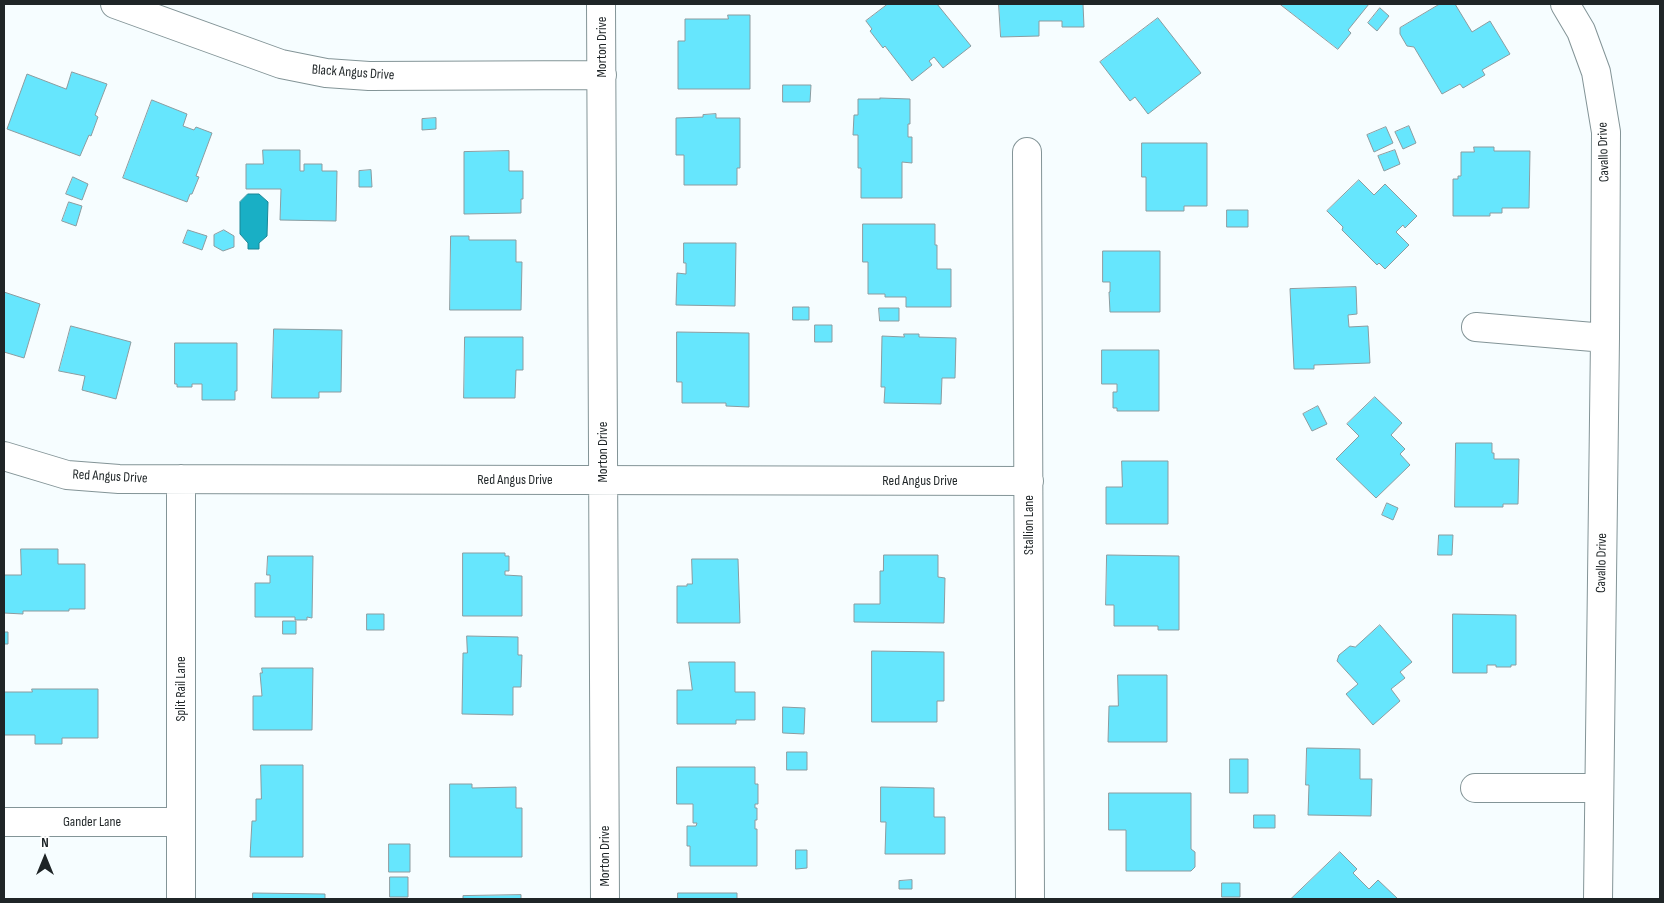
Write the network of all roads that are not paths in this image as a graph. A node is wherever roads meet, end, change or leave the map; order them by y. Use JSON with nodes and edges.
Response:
{"nodes":[{"id":1,"x":115,"y":4,"type":"edge"},
{"id":2,"x":601,"y":4,"type":"edge"},
{"id":3,"x":1565,"y":4,"type":"edge"},
{"id":4,"x":602,"y":75,"type":"junction"},
{"id":5,"x":1027,"y":152,"type":"dead end"},
{"id":6,"x":1476,"y":327,"type":"dead end"},
{"id":7,"x":1605,"y":338,"type":"junction"},
{"id":8,"x":4,"y":456,"type":"edge"},
{"id":9,"x":181,"y":480,"type":"junction"},
{"id":10,"x":604,"y":480,"type":"junction"},
{"id":11,"x":1028,"y":481,"type":"junction"},
{"id":12,"x":1475,"y":788,"type":"dead end"},
{"id":13,"x":1598,"y":788,"type":"junction"},
{"id":14,"x":4,"y":822,"type":"edge"},
{"id":15,"x":181,"y":822,"type":"junction"},
{"id":16,"x":181,"y":899,"type":"edge"},
{"id":17,"x":605,"y":899,"type":"edge"},
{"id":18,"x":1030,"y":899,"type":"edge"},
{"id":19,"x":1598,"y":899,"type":"edge"}],
"edges":[{"from":1,"to":4,"type":"street","name":"Black Angus Drive"},
{"from":2,"to":4,"type":"street","name":"Morton Drive"},
{"from":3,"to":7,"type":"street","name":"Cavallo Drive"},
{"from":4,"to":10,"type":"street","name":"Morton Drive"},
{"from":5,"to":11,"type":"street","name":"Stallion Lane"},
{"from":6,"to":7,"type":"street"},
{"from":7,"to":13,"type":"street","name":"Cavallo Drive"},
{"from":8,"to":9,"type":"street","name":"Red Angus Drive"},
{"from":9,"to":10,"type":"street","name":"Red Angus Drive"},
{"from":9,"to":15,"type":"street","name":"Split Rail Lane"},
{"from":10,"to":11,"type":"street","name":"Red Angus Drive"},
{"from":10,"to":17,"type":"street","name":"Morton Drive"},
{"from":11,"to":18,"type":"street","name":"Stallion Lane"},
{"from":12,"to":13,"type":"street"},
{"from":13,"to":19,"type":"street","name":"Cavallo Drive"},
{"from":14,"to":15,"type":"street","name":"Gander Lane"},
{"from":15,"to":16,"type":"street","name":"Split Rail Lane"}]}
